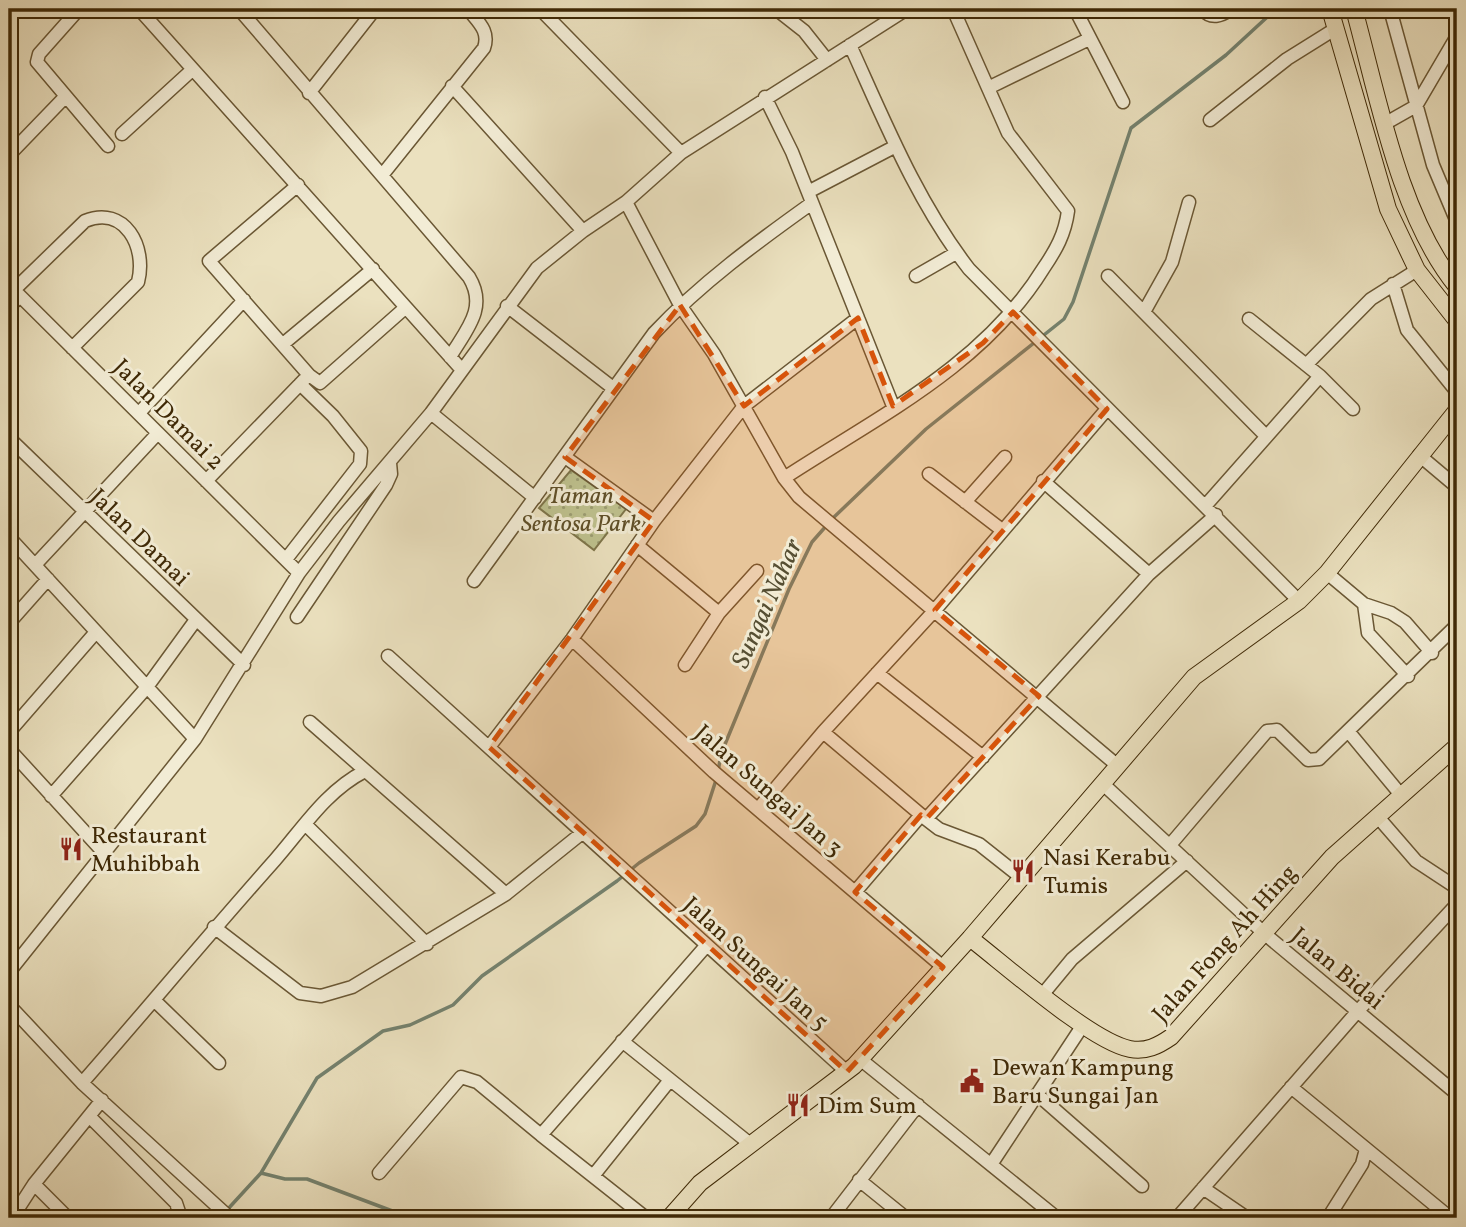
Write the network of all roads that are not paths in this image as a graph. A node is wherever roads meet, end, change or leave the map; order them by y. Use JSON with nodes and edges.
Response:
{"nodes":[{"id":1,"x":139,"y":9,"type":"edge"},
{"id":2,"x":239,"y":9,"type":"edge"},
{"id":3,"x":375,"y":9,"type":"edge"},
{"id":4,"x":468,"y":9,"type":"edge"},
{"id":5,"x":540,"y":9,"type":"edge"},
{"id":6,"x":776,"y":9,"type":"edge"},
{"id":7,"x":907,"y":9,"type":"edge"},
{"id":8,"x":953,"y":9,"type":"edge"},
{"id":9,"x":1074,"y":9,"type":"edge"},
{"id":10,"x":1202,"y":9,"type":"edge"},
{"id":11,"x":1232,"y":9,"type":"edge"},
{"id":12,"x":1331,"y":9,"type":"edge"},
{"id":13,"x":1354,"y":9,"type":"edge"},
{"id":14,"x":1390,"y":9,"type":"edge"},
{"id":15,"x":74,"y":11,"type":"edge"},
{"id":16,"x":1335,"y":29,"type":"junction"},
{"id":17,"x":1457,"y":36,"type":"edge"},
{"id":18,"x":1089,"y":39,"type":"junction"},
{"id":19,"x":850,"y":45,"type":"junction"},
{"id":20,"x":827,"y":60,"type":"junction"},
{"id":21,"x":192,"y":70,"type":"junction"},
{"id":22,"x":452,"y":86,"type":"junction"},
{"id":23,"x":988,"y":88,"type":"junction"},
{"id":24,"x":309,"y":93,"type":"junction"},
{"id":25,"x":65,"y":97,"type":"junction"},
{"id":26,"x":765,"y":97,"type":"junction"},
{"id":27,"x":1123,"y":102,"type":"dead end"},
{"id":28,"x":1416,"y":106,"type":"junction"},
{"id":29,"x":1210,"y":120,"type":"dead end"},
{"id":30,"x":1385,"y":123,"type":"junction"},
{"id":31,"x":122,"y":134,"type":"dead end"},
{"id":32,"x":107,"y":146,"type":"dead end"},
{"id":33,"x":896,"y":146,"type":"junction"},
{"id":34,"x":681,"y":153,"type":"junction"},
{"id":35,"x":9,"y":155,"type":"edge"},
{"id":36,"x":383,"y":174,"type":"junction"},
{"id":37,"x":298,"y":185,"type":"junction"},
{"id":38,"x":810,"y":198,"type":"junction"},
{"id":39,"x":626,"y":202,"type":"junction"},
{"id":40,"x":1189,"y":202,"type":"dead end"},
{"id":41,"x":1457,"y":222,"type":"edge"},
{"id":42,"x":583,"y":231,"type":"junction"},
{"id":43,"x":956,"y":253,"type":"junction"},
{"id":44,"x":373,"y":269,"type":"junction"},
{"id":45,"x":1417,"y":270,"type":"junction"},
{"id":46,"x":916,"y":276,"type":"dead end"},
{"id":47,"x":1108,"y":276,"type":"dead end"},
{"id":48,"x":1392,"y":284,"type":"junction"},
{"id":49,"x":1457,"y":287,"type":"edge"},
{"id":50,"x":14,"y":290,"type":"edge"},
{"id":51,"x":244,"y":300,"type":"junction"},
{"id":52,"x":680,"y":305,"type":"junction"},
{"id":53,"x":507,"y":306,"type":"junction"},
{"id":54,"x":9,"y":307,"type":"edge"},
{"id":55,"x":405,"y":307,"type":"junction"},
{"id":56,"x":1013,"y":312,"type":"junction"},
{"id":57,"x":1144,"y":312,"type":"junction"},
{"id":58,"x":858,"y":317,"type":"junction"},
{"id":59,"x":1250,"y":319,"type":"dead end"},
{"id":60,"x":1457,"y":321,"type":"edge"},
{"id":61,"x":282,"y":344,"type":"junction"},
{"id":62,"x":72,"y":348,"type":"junction"},
{"id":63,"x":450,"y":357,"type":"junction"},
{"id":64,"x":1307,"y":365,"type":"junction"},
{"id":65,"x":462,"y":370,"type":"junction"},
{"id":66,"x":1320,"y":376,"type":"junction"},
{"id":67,"x":304,"y":380,"type":"junction"},
{"id":68,"x":613,"y":388,"type":"junction"},
{"id":69,"x":1457,"y":392,"type":"edge"},
{"id":70,"x":744,"y":406,"type":"junction"},
{"id":71,"x":893,"y":407,"type":"junction"},
{"id":72,"x":1107,"y":409,"type":"junction"},
{"id":73,"x":1353,"y":409,"type":"dead end"},
{"id":74,"x":1457,"y":410,"type":"edge"},
{"id":75,"x":431,"y":413,"type":"junction"},
{"id":76,"x":139,"y":414,"type":"junction"},
{"id":77,"x":158,"y":433,"type":"junction"},
{"id":78,"x":1266,"y":436,"type":"junction"},
{"id":79,"x":9,"y":438,"type":"edge"},
{"id":80,"x":1419,"y":455,"type":"junction"},
{"id":81,"x":565,"y":457,"type":"junction"},
{"id":82,"x":1004,"y":457,"type":"dead end"},
{"id":83,"x":390,"y":463,"type":"junction"},
{"id":84,"x":929,"y":474,"type":"dead end"},
{"id":85,"x":784,"y":478,"type":"junction"},
{"id":86,"x":206,"y":481,"type":"junction"},
{"id":87,"x":1043,"y":481,"type":"junction"},
{"id":88,"x":1457,"y":487,"type":"edge"},
{"id":89,"x":535,"y":498,"type":"junction"},
{"id":90,"x":965,"y":502,"type":"junction"},
{"id":91,"x":1206,"y":505,"type":"junction"},
{"id":92,"x":84,"y":512,"type":"junction"},
{"id":93,"x":1216,"y":515,"type":"junction"},
{"id":94,"x":654,"y":521,"type":"junction"},
{"id":95,"x":1002,"y":530,"type":"junction"},
{"id":96,"x":9,"y":537,"type":"edge"},
{"id":97,"x":637,"y":545,"type":"junction"},
{"id":98,"x":287,"y":558,"type":"junction"},
{"id":99,"x":35,"y":565,"type":"junction"},
{"id":100,"x":757,"y":571,"type":"dead end"},
{"id":101,"x":299,"y":573,"type":"junction"},
{"id":102,"x":1327,"y":573,"type":"junction"},
{"id":103,"x":1149,"y":574,"type":"junction"},
{"id":104,"x":48,"y":579,"type":"junction"},
{"id":105,"x":474,"y":580,"type":"dead end"},
{"id":106,"x":1299,"y":601,"type":"junction"},
{"id":107,"x":1364,"y":604,"type":"junction"},
{"id":108,"x":935,"y":610,"type":"junction"},
{"id":109,"x":719,"y":613,"type":"junction"},
{"id":110,"x":297,"y":617,"type":"dead end"},
{"id":111,"x":195,"y":621,"type":"junction"},
{"id":112,"x":9,"y":623,"type":"edge"},
{"id":113,"x":1457,"y":625,"type":"edge"},
{"id":114,"x":96,"y":632,"type":"junction"},
{"id":115,"x":572,"y":639,"type":"junction"},
{"id":116,"x":1432,"y":653,"type":"junction"},
{"id":117,"x":388,"y":656,"type":"dead end"},
{"id":118,"x":243,"y":665,"type":"junction"},
{"id":119,"x":685,"y":665,"type":"dead end"},
{"id":120,"x":877,"y":673,"type":"junction"},
{"id":121,"x":1408,"y":676,"type":"junction"},
{"id":122,"x":147,"y":687,"type":"junction"},
{"id":123,"x":1039,"y":696,"type":"junction"},
{"id":124,"x":310,"y":722,"type":"dead end"},
{"id":125,"x":9,"y":732,"type":"edge"},
{"id":126,"x":823,"y":732,"type":"junction"},
{"id":127,"x":1348,"y":732,"type":"junction"},
{"id":128,"x":195,"y":739,"type":"junction"},
{"id":129,"x":1457,"y":746,"type":"edge"},
{"id":130,"x":489,"y":747,"type":"junction"},
{"id":131,"x":9,"y":749,"type":"edge"},
{"id":132,"x":983,"y":757,"type":"junction"},
{"id":133,"x":1118,"y":766,"type":"junction"},
{"id":134,"x":365,"y":771,"type":"junction"},
{"id":135,"x":1103,"y":784,"type":"junction"},
{"id":136,"x":1401,"y":795,"type":"junction"},
{"id":137,"x":51,"y":796,"type":"junction"},
{"id":138,"x":758,"y":809,"type":"junction"},
{"id":139,"x":1377,"y":816,"type":"junction"},
{"id":140,"x":923,"y":817,"type":"junction"},
{"id":141,"x":306,"y":825,"type":"junction"},
{"id":142,"x":582,"y":833,"type":"junction"},
{"id":143,"x":1170,"y":845,"type":"junction"},
{"id":144,"x":104,"y":853,"type":"junction"},
{"id":145,"x":1187,"y":861,"type":"junction"},
{"id":146,"x":1022,"y":878,"type":"junction"},
{"id":147,"x":1457,"y":888,"type":"edge"},
{"id":148,"x":855,"y":892,"type":"junction"},
{"id":149,"x":506,"y":894,"type":"junction"},
{"id":150,"x":1457,"y":904,"type":"edge"},
{"id":151,"x":214,"y":927,"type":"junction"},
{"id":152,"x":1265,"y":934,"type":"junction"},
{"id":153,"x":970,"y":938,"type":"junction"},
{"id":154,"x":427,"y":944,"type":"junction"},
{"id":155,"x":706,"y":946,"type":"junction"},
{"id":156,"x":943,"y":967,"type":"junction"},
{"id":157,"x":9,"y":972,"type":"edge"},
{"id":158,"x":1043,"y":995,"type":"junction"},
{"id":159,"x":154,"y":1000,"type":"junction"},
{"id":160,"x":9,"y":1005,"type":"edge"},
{"id":161,"x":1357,"y":1012,"type":"junction"},
{"id":162,"x":1083,"y":1025,"type":"junction"},
{"id":163,"x":622,"y":1041,"type":"junction"},
{"id":164,"x":860,"y":1059,"type":"junction"},
{"id":165,"x":219,"y":1063,"type":"dead end"},
{"id":166,"x":847,"y":1072,"type":"junction"},
{"id":167,"x":670,"y":1080,"type":"junction"},
{"id":168,"x":82,"y":1083,"type":"junction"},
{"id":169,"x":1291,"y":1087,"type":"junction"},
{"id":170,"x":1037,"y":1094,"type":"junction"},
{"id":171,"x":1457,"y":1094,"type":"edge"},
{"id":172,"x":102,"y":1100,"type":"junction"},
{"id":173,"x":918,"y":1105,"type":"junction"},
{"id":174,"x":89,"y":1116,"type":"junction"},
{"id":175,"x":541,"y":1135,"type":"junction"},
{"id":176,"x":749,"y":1143,"type":"junction"},
{"id":177,"x":1366,"y":1149,"type":"junction"},
{"id":178,"x":992,"y":1163,"type":"junction"},
{"id":179,"x":379,"y":1173,"type":"dead end"},
{"id":180,"x":593,"y":1176,"type":"junction"},
{"id":181,"x":859,"y":1181,"type":"junction"},
{"id":182,"x":34,"y":1184,"type":"junction"},
{"id":183,"x":1142,"y":1185,"type":"dead end"},
{"id":184,"x":1203,"y":1188,"type":"junction"},
{"id":185,"x":1450,"y":1216,"type":"edge"},
{"id":186,"x":12,"y":1218,"type":"edge"},
{"id":187,"x":68,"y":1218,"type":"edge"},
{"id":188,"x":176,"y":1218,"type":"edge"},
{"id":189,"x":230,"y":1218,"type":"edge"},
{"id":190,"x":338,"y":1218,"type":"edge"},
{"id":191,"x":350,"y":1218,"type":"edge"},
{"id":192,"x":646,"y":1218,"type":"edge"},
{"id":193,"x":669,"y":1218,"type":"edge"},
{"id":194,"x":831,"y":1218,"type":"edge"},
{"id":195,"x":906,"y":1218,"type":"edge"},
{"id":196,"x":1057,"y":1218,"type":"edge"},
{"id":197,"x":1177,"y":1218,"type":"edge"},
{"id":198,"x":1247,"y":1218,"type":"edge"},
{"id":199,"x":1328,"y":1218,"type":"edge"}],
"edges":[{"from":1,"to":21,"type":"street"},
{"from":2,"to":24,"type":"street"},
{"from":3,"to":24,"type":"street"},
{"from":4,"to":22,"type":"street"},
{"from":5,"to":34,"type":"street"},
{"from":6,"to":20,"type":"street"},
{"from":7,"to":19,"type":"street"},
{"from":8,"to":23,"type":"street"},
{"from":9,"to":18,"type":"street"},
{"from":10,"to":11,"type":"street"},
{"from":12,"to":16,"type":"main road"},
{"from":13,"to":30,"type":"main road"},
{"from":14,"to":28,"type":"street"},
{"from":15,"to":25,"type":"street"},
{"from":16,"to":29,"type":"street"},
{"from":16,"to":45,"type":"main road"},
{"from":17,"to":28,"type":"street"},
{"from":18,"to":23,"type":"street"},
{"from":18,"to":27,"type":"street"},
{"from":19,"to":20,"type":"street"},
{"from":19,"to":33,"type":"street"},
{"from":20,"to":26,"type":"street"},
{"from":21,"to":31,"type":"street"},
{"from":21,"to":37,"type":"street"},
{"from":22,"to":36,"type":"street"},
{"from":22,"to":42,"type":"street"},
{"from":23,"to":56,"type":"street"},
{"from":24,"to":36,"type":"street"},
{"from":25,"to":32,"type":"street"},
{"from":25,"to":35,"type":"street"},
{"from":26,"to":34,"type":"street"},
{"from":26,"to":38,"type":"street"},
{"from":28,"to":30,"type":"street"},
{"from":28,"to":41,"type":"street"},
{"from":30,"to":49,"type":"main road"},
{"from":33,"to":38,"type":"street"},
{"from":33,"to":43,"type":"street"},
{"from":34,"to":39,"type":"street"},
{"from":36,"to":63,"type":"street"},
{"from":37,"to":44,"type":"street"},
{"from":37,"to":51,"type":"street"},
{"from":38,"to":52,"type":"street"},
{"from":38,"to":58,"type":"street"},
{"from":39,"to":42,"type":"street"},
{"from":39,"to":52,"type":"street"},
{"from":40,"to":57,"type":"street"},
{"from":42,"to":53,"type":"street"},
{"from":43,"to":46,"type":"street"},
{"from":43,"to":56,"type":"street"},
{"from":44,"to":55,"type":"street"},
{"from":44,"to":61,"type":"street"},
{"from":45,"to":48,"type":"street"},
{"from":45,"to":60,"type":"main road"},
{"from":47,"to":57,"type":"street"},
{"from":48,"to":64,"type":"street"},
{"from":48,"to":69,"type":"street"},
{"from":50,"to":54,"type":"street"},
{"from":50,"to":62,"type":"street","name":"Jalan Damai 2"},
{"from":50,"to":62,"type":"street"},
{"from":51,"to":61,"type":"street"},
{"from":51,"to":76,"type":"street"},
{"from":52,"to":68,"type":"street"},
{"from":52,"to":70,"type":"street"},
{"from":53,"to":65,"type":"street"},
{"from":53,"to":68,"type":"street"},
{"from":55,"to":63,"type":"street"},
{"from":55,"to":67,"type":"street"},
{"from":56,"to":71,"type":"street"},
{"from":56,"to":72,"type":"street"},
{"from":57,"to":78,"type":"street"},
{"from":58,"to":70,"type":"street"},
{"from":58,"to":71,"type":"street"},
{"from":59,"to":64,"type":"street"},
{"from":61,"to":67,"type":"street"},
{"from":62,"to":76,"type":"street","name":"Jalan Damai 2"},
{"from":63,"to":65,"type":"street"},
{"from":64,"to":66,"type":"street"},
{"from":65,"to":75,"type":"street"},
{"from":66,"to":73,"type":"street"},
{"from":66,"to":78,"type":"street"},
{"from":67,"to":86,"type":"street"},
{"from":67,"to":98,"type":"street"},
{"from":68,"to":81,"type":"street"},
{"from":70,"to":85,"type":"street"},
{"from":70,"to":94,"type":"street"},
{"from":71,"to":85,"type":"street"},
{"from":72,"to":87,"type":"street"},
{"from":72,"to":91,"type":"street"},
{"from":74,"to":80,"type":"main road"},
{"from":75,"to":83,"type":"street"},
{"from":75,"to":89,"type":"street"},
{"from":76,"to":77,"type":"street","name":"Jalan Damai 2"},
{"from":77,"to":86,"type":"street","name":"Jalan Damai 2"},
{"from":77,"to":92,"type":"street"},
{"from":78,"to":91,"type":"street"},
{"from":79,"to":92,"type":"street","name":"Jalan Damai"},
{"from":80,"to":88,"type":"street"},
{"from":80,"to":102,"type":"main road"},
{"from":81,"to":89,"type":"street"},
{"from":81,"to":94,"type":"street"},
{"from":82,"to":90,"type":"street"},
{"from":83,"to":101,"type":"street"},
{"from":83,"to":110,"type":"street"},
{"from":84,"to":90,"type":"street"},
{"from":85,"to":108,"type":"street"},
{"from":86,"to":98,"type":"street","name":"Jalan Damai 2"},
{"from":87,"to":95,"type":"street"},
{"from":87,"to":103,"type":"street"},
{"from":89,"to":105,"type":"street"},
{"from":90,"to":95,"type":"street"},
{"from":91,"to":93,"type":"street"},
{"from":92,"to":99,"type":"street"},
{"from":92,"to":111,"type":"street","name":"Jalan Damai"},
{"from":93,"to":103,"type":"street"},
{"from":93,"to":106,"type":"street"},
{"from":94,"to":97,"type":"street"},
{"from":95,"to":108,"type":"street"},
{"from":96,"to":99,"type":"street"},
{"from":97,"to":109,"type":"street"},
{"from":97,"to":115,"type":"street"},
{"from":98,"to":101,"type":"street","name":"Jalan Damai 2"},
{"from":99,"to":104,"type":"street"},
{"from":100,"to":109,"type":"street"},
{"from":101,"to":118,"type":"street"},
{"from":102,"to":106,"type":"main road"},
{"from":102,"to":107,"type":"street"},
{"from":103,"to":123,"type":"street"},
{"from":104,"to":112,"type":"street"},
{"from":104,"to":114,"type":"street"},
{"from":106,"to":133,"type":"main road"},
{"from":107,"to":116,"type":"street"},
{"from":107,"to":121,"type":"street"},
{"from":108,"to":120,"type":"street"},
{"from":108,"to":123,"type":"street"},
{"from":109,"to":119,"type":"street"},
{"from":111,"to":118,"type":"street","name":"Jalan Damai"},
{"from":111,"to":122,"type":"street"},
{"from":113,"to":116,"type":"street"},
{"from":114,"to":122,"type":"street"},
{"from":114,"to":125,"type":"street"},
{"from":115,"to":130,"type":"street"},
{"from":115,"to":138,"type":"street","name":"Jalan Sungai Jan 3"},
{"from":116,"to":121,"type":"street"},
{"from":117,"to":130,"type":"street","name":"Jalan Sungai Jan 5"},
{"from":118,"to":128,"type":"street"},
{"from":120,"to":126,"type":"street"},
{"from":120,"to":132,"type":"street"},
{"from":121,"to":127,"type":"street"},
{"from":122,"to":128,"type":"street"},
{"from":122,"to":137,"type":"street"},
{"from":123,"to":132,"type":"street"},
{"from":123,"to":133,"type":"street"},
{"from":124,"to":134,"type":"street"},
{"from":126,"to":138,"type":"street"},
{"from":126,"to":140,"type":"street"},
{"from":127,"to":136,"type":"street"},
{"from":127,"to":143,"type":"street"},
{"from":128,"to":144,"type":"street"},
{"from":129,"to":136,"type":"main road","name":"Jalan Fong Ah Hing"},
{"from":130,"to":142,"type":"street","name":"Jalan Sungai Jan 5"},
{"from":131,"to":137,"type":"street"},
{"from":132,"to":140,"type":"street"},
{"from":133,"to":135,"type":"main road"},
{"from":134,"to":141,"type":"street"},
{"from":134,"to":149,"type":"street"},
{"from":135,"to":143,"type":"street","name":"Jalan Bidai"},
{"from":135,"to":146,"type":"main road"},
{"from":136,"to":139,"type":"main road","name":"Jalan Fong Ah Hing"},
{"from":137,"to":144,"type":"street"},
{"from":138,"to":148,"type":"street","name":"Jalan Sungai Jan 3"},
{"from":139,"to":147,"type":"street"},
{"from":139,"to":152,"type":"main road","name":"Jalan Fong Ah Hing"},
{"from":140,"to":146,"type":"street"},
{"from":140,"to":148,"type":"street"},
{"from":141,"to":151,"type":"street"},
{"from":141,"to":154,"type":"street"},
{"from":142,"to":149,"type":"street"},
{"from":142,"to":155,"type":"street","name":"Jalan Sungai Jan 5"},
{"from":143,"to":145,"type":"street","name":"Jalan Bidai"},
{"from":144,"to":157,"type":"street"},
{"from":145,"to":152,"type":"street","name":"Jalan Bidai"},
{"from":145,"to":158,"type":"street"},
{"from":146,"to":153,"type":"main road"},
{"from":148,"to":156,"type":"street","name":"Jalan Sungai Jan 3"},
{"from":149,"to":154,"type":"street"},
{"from":150,"to":161,"type":"street"},
{"from":151,"to":154,"type":"street"},
{"from":151,"to":159,"type":"street"},
{"from":152,"to":161,"type":"street","name":"Jalan Bidai"},
{"from":152,"to":162,"type":"main road","name":"Jalan Fong Ah Hing"},
{"from":153,"to":156,"type":"main road"},
{"from":153,"to":158,"type":"main road","name":"Jalan Fong Ah Hing"},
{"from":155,"to":163,"type":"street"},
{"from":155,"to":166,"type":"street","name":"Jalan Sungai Jan 5"},
{"from":156,"to":164,"type":"main road"},
{"from":158,"to":162,"type":"main road","name":"Jalan Fong Ah Hing"},
{"from":159,"to":165,"type":"street"},
{"from":159,"to":168,"type":"street"},
{"from":160,"to":168,"type":"street"},
{"from":161,"to":169,"type":"street"},
{"from":161,"to":171,"type":"street","name":"Jalan Bidai"},
{"from":162,"to":170,"type":"street"},
{"from":163,"to":167,"type":"street"},
{"from":163,"to":175,"type":"street"},
{"from":164,"to":166,"type":"main road"},
{"from":164,"to":173,"type":"street"},
{"from":166,"to":176,"type":"main road"},
{"from":167,"to":176,"type":"street"},
{"from":167,"to":180,"type":"street"},
{"from":168,"to":172,"type":"street"},
{"from":169,"to":177,"type":"street"},
{"from":169,"to":184,"type":"street"},
{"from":170,"to":178,"type":"street"},
{"from":170,"to":183,"type":"street"},
{"from":172,"to":174,"type":"street"},
{"from":172,"to":189,"type":"street"},
{"from":173,"to":178,"type":"street"},
{"from":173,"to":181,"type":"street"},
{"from":174,"to":182,"type":"street"},
{"from":174,"to":188,"type":"street"},
{"from":175,"to":179,"type":"street"},
{"from":175,"to":180,"type":"street"},
{"from":176,"to":193,"type":"main road"},
{"from":177,"to":185,"type":"street"},
{"from":177,"to":199,"type":"street"},
{"from":178,"to":196,"type":"street"},
{"from":180,"to":192,"type":"street"},
{"from":181,"to":194,"type":"street"},
{"from":181,"to":195,"type":"street"},
{"from":182,"to":186,"type":"street"},
{"from":182,"to":187,"type":"street"},
{"from":184,"to":197,"type":"street"},
{"from":184,"to":198,"type":"street"},
{"from":190,"to":191,"type":"street"}]}
